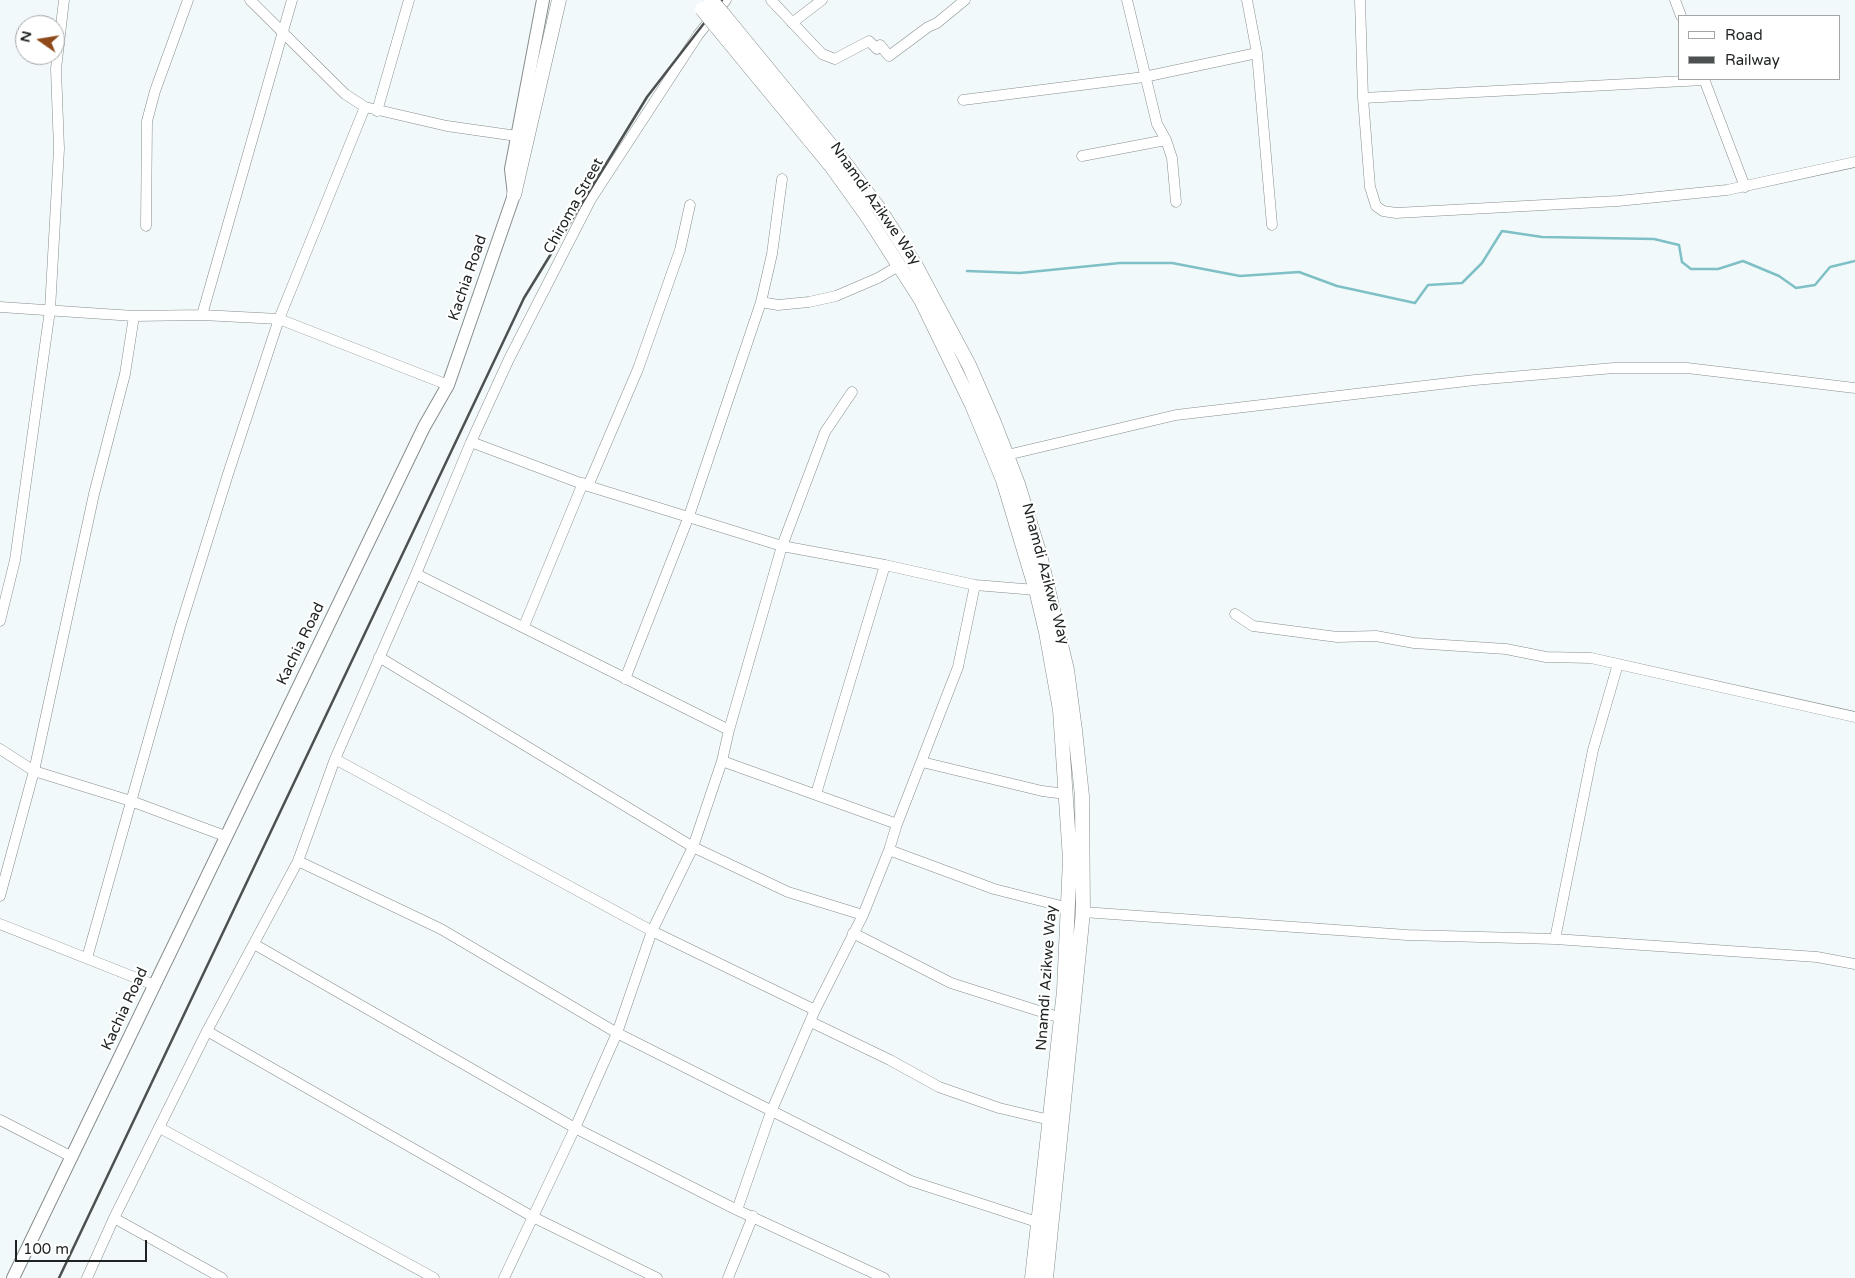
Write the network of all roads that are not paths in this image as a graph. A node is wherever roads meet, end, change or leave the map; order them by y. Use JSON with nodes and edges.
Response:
{"nodes":[{"id":1,"x":64,"y":0,"type":"edge"},
{"id":2,"x":188,"y":0,"type":"edge"},
{"id":3,"x":250,"y":0,"type":"edge"},
{"id":4,"x":292,"y":0,"type":"edge"},
{"id":5,"x":409,"y":0,"type":"edge"},
{"id":6,"x":543,"y":0,"type":"edge"},
{"id":7,"x":558,"y":0,"type":"edge"},
{"id":8,"x":726,"y":0,"type":"edge"},
{"id":9,"x":771,"y":0,"type":"edge"},
{"id":10,"x":822,"y":0,"type":"edge"},
{"id":11,"x":964,"y":0,"type":"edge"},
{"id":12,"x":1127,"y":0,"type":"edge"},
{"id":13,"x":1247,"y":0,"type":"edge"},
{"id":14,"x":1360,"y":0,"type":"edge"},
{"id":15,"x":1674,"y":0,"type":"edge"},
{"id":16,"x":702,"y":3,"type":"edge"},
{"id":17,"x":1680,"y":15,"type":"edge"},
{"id":18,"x":719,"y":20,"type":"junction"},
{"id":19,"x":792,"y":23,"type":"junction"},
{"id":20,"x":285,"y":32,"type":"junction"},
{"id":21,"x":1257,"y":53,"type":"junction"},
{"id":22,"x":1144,"y":77,"type":"junction"},
{"id":23,"x":1686,"y":80,"type":"edge"},
{"id":24,"x":1704,"y":80,"type":"edge"},
{"id":25,"x":1363,"y":98,"type":"junction"},
{"id":26,"x":963,"y":100,"type":"dead end"},
{"id":27,"x":365,"y":107,"type":"junction"},
{"id":28,"x":377,"y":111,"type":"junction"},
{"id":29,"x":517,"y":136,"type":"junction"},
{"id":30,"x":1166,"y":140,"type":"junction"},
{"id":31,"x":1082,"y":156,"type":"dead end"},
{"id":32,"x":1855,"y":162,"type":"edge"},
{"id":33,"x":782,"y":179,"type":"dead end"},
{"id":34,"x":1745,"y":186,"type":"junction"},
{"id":35,"x":514,"y":195,"type":"junction"},
{"id":36,"x":1176,"y":202,"type":"dead end"},
{"id":37,"x":690,"y":205,"type":"dead end"},
{"id":38,"x":1272,"y":225,"type":"dead end"},
{"id":39,"x":146,"y":226,"type":"dead end"},
{"id":40,"x":900,"y":265,"type":"junction"},
{"id":41,"x":761,"y":302,"type":"junction"},
{"id":42,"x":0,"y":307,"type":"edge"},
{"id":43,"x":50,"y":310,"type":"junction"},
{"id":44,"x":202,"y":315,"type":"junction"},
{"id":45,"x":134,"y":316,"type":"junction"},
{"id":46,"x":279,"y":319,"type":"junction"},
{"id":47,"x":448,"y":385,"type":"junction"},
{"id":48,"x":1855,"y":388,"type":"edge"},
{"id":49,"x":852,"y":392,"type":"dead end"},
{"id":50,"x":471,"y":442,"type":"junction"},
{"id":51,"x":1007,"y":455,"type":"junction"},
{"id":52,"x":585,"y":484,"type":"junction"},
{"id":53,"x":689,"y":516,"type":"junction"},
{"id":54,"x":782,"y":546,"type":"junction"},
{"id":55,"x":885,"y":565,"type":"junction"},
{"id":56,"x":416,"y":574,"type":"junction"},
{"id":57,"x":975,"y":585,"type":"junction"},
{"id":58,"x":1036,"y":590,"type":"junction"},
{"id":59,"x":1236,"y":614,"type":"dead end"},
{"id":60,"x":0,"y":621,"type":"edge"},
{"id":61,"x":524,"y":626,"type":"junction"},
{"id":62,"x":379,"y":658,"type":"junction"},
{"id":63,"x":1618,"y":664,"type":"junction"},
{"id":64,"x":625,"y":679,"type":"junction"},
{"id":65,"x":1855,"y":717,"type":"edge"},
{"id":66,"x":729,"y":730,"type":"junction"},
{"id":67,"x":0,"y":750,"type":"edge"},
{"id":68,"x":335,"y":759,"type":"junction"},
{"id":69,"x":722,"y":761,"type":"junction"},
{"id":70,"x":922,"y":762,"type":"junction"},
{"id":71,"x":34,"y":771,"type":"junction"},
{"id":72,"x":816,"y":794,"type":"junction"},
{"id":73,"x":1066,"y":794,"type":"junction"},
{"id":74,"x":131,"y":802,"type":"junction"},
{"id":75,"x":897,"y":824,"type":"junction"},
{"id":76,"x":225,"y":836,"type":"junction"},
{"id":77,"x":693,"y":847,"type":"junction"},
{"id":78,"x":889,"y":850,"type":"junction"},
{"id":79,"x":298,"y":862,"type":"junction"},
{"id":80,"x":0,"y":896,"type":"edge"},
{"id":81,"x":1069,"y":908,"type":"junction"},
{"id":82,"x":1083,"y":912,"type":"junction"},
{"id":83,"x":863,"y":915,"type":"junction"},
{"id":84,"x":0,"y":924,"type":"edge"},
{"id":85,"x":652,"y":931,"type":"junction"},
{"id":86,"x":853,"y":933,"type":"junction"},
{"id":87,"x":1555,"y":939,"type":"junction"},
{"id":88,"x":254,"y":944,"type":"junction"},
{"id":89,"x":87,"y":958,"type":"junction"},
{"id":90,"x":1855,"y":964,"type":"edge"},
{"id":91,"x":154,"y":985,"type":"junction"},
{"id":92,"x":815,"y":1010,"type":"junction"},
{"id":93,"x":1061,"y":1018,"type":"junction"},
{"id":94,"x":811,"y":1022,"type":"junction"},
{"id":95,"x":207,"y":1031,"type":"junction"},
{"id":96,"x":617,"y":1033,"type":"junction"},
{"id":97,"x":771,"y":1112,"type":"junction"},
{"id":98,"x":0,"y":1120,"type":"edge"},
{"id":99,"x":1050,"y":1120,"type":"junction"},
{"id":100,"x":160,"y":1128,"type":"junction"},
{"id":101,"x":575,"y":1128,"type":"junction"},
{"id":102,"x":72,"y":1157,"type":"junction"},
{"id":103,"x":737,"y":1210,"type":"junction"},
{"id":104,"x":753,"y":1216,"type":"junction"},
{"id":105,"x":533,"y":1217,"type":"junction"},
{"id":106,"x":114,"y":1218,"type":"junction"},
{"id":107,"x":1037,"y":1222,"type":"junction"},
{"id":108,"x":13,"y":1278,"type":"edge"},
{"id":109,"x":87,"y":1278,"type":"edge"},
{"id":110,"x":222,"y":1278,"type":"edge"},
{"id":111,"x":434,"y":1278,"type":"edge"},
{"id":112,"x":504,"y":1278,"type":"edge"},
{"id":113,"x":657,"y":1278,"type":"edge"},
{"id":114,"x":728,"y":1278,"type":"edge"},
{"id":115,"x":884,"y":1278,"type":"edge"},
{"id":116,"x":1032,"y":1278,"type":"edge"},
{"id":117,"x":1046,"y":1278,"type":"edge"}],
"edges":[{"from":1,"to":43,"type":"street"},
{"from":2,"to":39,"type":"street"},
{"from":3,"to":20,"type":"street"},
{"from":4,"to":20,"type":"street"},
{"from":5,"to":28,"type":"street"},
{"from":6,"to":29,"type":"main road","name":"Kachia Road"},
{"from":7,"to":35,"type":"highway"},
{"from":8,"to":50,"type":"street","name":"Chiroma Street"},
{"from":9,"to":19,"type":"street"},
{"from":10,"to":19,"type":"street"},
{"from":11,"to":19,"type":"street"},
{"from":12,"to":22,"type":"street"},
{"from":13,"to":21,"type":"street"},
{"from":14,"to":25,"type":"street"},
{"from":15,"to":17,"type":"street"},
{"from":16,"to":18,"type":"highway","name":"Nnamdi Azikwe Way","bridge":true},
{"from":18,"to":40,"type":"highway","name":"Nnamdi Azikwe Way"},
{"from":18,"to":51,"type":"highway","name":"Nnamdi Azikwe Way"},
{"from":20,"to":27,"type":"street"},
{"from":20,"to":44,"type":"street"},
{"from":21,"to":22,"type":"street"},
{"from":21,"to":38,"type":"street"},
{"from":22,"to":26,"type":"street"},
{"from":22,"to":30,"type":"street"},
{"from":23,"to":25,"type":"street"},
{"from":24,"to":34,"type":"street"},
{"from":25,"to":34,"type":"street"},
{"from":27,"to":28,"type":"street"},
{"from":27,"to":46,"type":"street"},
{"from":28,"to":29,"type":"street"},
{"from":29,"to":35,"type":"main road","name":"Kachia Road"},
{"from":30,"to":31,"type":"street"},
{"from":30,"to":36,"type":"street"},
{"from":32,"to":34,"type":"street"},
{"from":33,"to":41,"type":"street"},
{"from":35,"to":47,"type":"main road","name":"Kachia Road"},
{"from":37,"to":52,"type":"street"},
{"from":40,"to":41,"type":"street"},
{"from":40,"to":58,"type":"highway","name":"Nnamdi Azikwe Way"},
{"from":41,"to":53,"type":"street"},
{"from":42,"to":43,"type":"street"},
{"from":43,"to":45,"type":"street"},
{"from":43,"to":60,"type":"street"},
{"from":44,"to":45,"type":"street"},
{"from":44,"to":46,"type":"street"},
{"from":45,"to":71,"type":"street"},
{"from":46,"to":47,"type":"street"},
{"from":46,"to":74,"type":"street"},
{"from":47,"to":76,"type":"main road","name":"Kachia Road"},
{"from":48,"to":51,"type":"street"},
{"from":49,"to":54,"type":"street"},
{"from":50,"to":52,"type":"street"},
{"from":50,"to":56,"type":"street","name":"Chiroma Street"},
{"from":51,"to":82,"type":"highway","name":"Nnamdi Azikwe Way"},
{"from":52,"to":53,"type":"street"},
{"from":52,"to":61,"type":"street"},
{"from":53,"to":54,"type":"street"},
{"from":53,"to":64,"type":"street"},
{"from":54,"to":55,"type":"street"},
{"from":54,"to":66,"type":"street"},
{"from":55,"to":57,"type":"street"},
{"from":55,"to":72,"type":"street"},
{"from":56,"to":61,"type":"street"},
{"from":56,"to":62,"type":"street","name":"Chiroma Street"},
{"from":57,"to":58,"type":"street"},
{"from":57,"to":70,"type":"street"},
{"from":58,"to":73,"type":"highway","name":"Nnamdi Azikwe Way"},
{"from":59,"to":63,"type":"street"},
{"from":61,"to":64,"type":"street"},
{"from":62,"to":68,"type":"street","name":"Chiroma Street"},
{"from":62,"to":77,"type":"street"},
{"from":63,"to":65,"type":"street"},
{"from":63,"to":87,"type":"street"},
{"from":64,"to":66,"type":"street"},
{"from":66,"to":69,"type":"street"},
{"from":67,"to":71,"type":"street"},
{"from":68,"to":79,"type":"street","name":"Chiroma Street"},
{"from":68,"to":85,"type":"street"},
{"from":69,"to":72,"type":"street"},
{"from":69,"to":77,"type":"street"},
{"from":70,"to":73,"type":"street"},
{"from":70,"to":75,"type":"street"},
{"from":71,"to":74,"type":"street"},
{"from":71,"to":80,"type":"street"},
{"from":72,"to":75,"type":"street"},
{"from":73,"to":81,"type":"highway","name":"Nnamdi Azikwe Way"},
{"from":74,"to":76,"type":"street"},
{"from":74,"to":89,"type":"street"},
{"from":75,"to":78,"type":"street"},
{"from":76,"to":91,"type":"main road","name":"Kachia Road"},
{"from":77,"to":83,"type":"street"},
{"from":77,"to":85,"type":"street"},
{"from":78,"to":81,"type":"street"},
{"from":78,"to":83,"type":"street"},
{"from":79,"to":88,"type":"street","name":"Chiroma Street"},
{"from":79,"to":96,"type":"street"},
{"from":81,"to":93,"type":"highway","name":"Nnamdi Azikwe Way"},
{"from":82,"to":87,"type":"street"},
{"from":82,"to":117,"type":"highway","name":"Nnamdi Azikwe Way"},
{"from":83,"to":86,"type":"street"},
{"from":84,"to":89,"type":"street"},
{"from":85,"to":92,"type":"street"},
{"from":85,"to":96,"type":"street"},
{"from":86,"to":92,"type":"street"},
{"from":86,"to":93,"type":"street"},
{"from":87,"to":90,"type":"street"},
{"from":88,"to":95,"type":"street","name":"Chiroma Street"},
{"from":88,"to":101,"type":"street"},
{"from":89,"to":91,"type":"street"},
{"from":91,"to":102,"type":"main road","name":"Kachia Road"},
{"from":92,"to":94,"type":"street"},
{"from":93,"to":99,"type":"highway","name":"Nnamdi Azikwe Way"},
{"from":94,"to":97,"type":"street"},
{"from":94,"to":99,"type":"street"},
{"from":95,"to":100,"type":"street","name":"Chiroma Street"},
{"from":95,"to":105,"type":"street"},
{"from":96,"to":97,"type":"street"},
{"from":96,"to":101,"type":"street"},
{"from":97,"to":103,"type":"street"},
{"from":97,"to":107,"type":"street"},
{"from":98,"to":102,"type":"street"},
{"from":99,"to":107,"type":"highway","name":"Nnamdi Azikwe Way"},
{"from":100,"to":106,"type":"street","name":"Chiroma Street"},
{"from":100,"to":111,"type":"street"},
{"from":101,"to":103,"type":"street"},
{"from":101,"to":105,"type":"street"},
{"from":102,"to":108,"type":"main road","name":"Kachia Road"},
{"from":103,"to":104,"type":"street"},
{"from":104,"to":114,"type":"street"},
{"from":104,"to":115,"type":"street"},
{"from":105,"to":112,"type":"street"},
{"from":105,"to":113,"type":"street"},
{"from":106,"to":109,"type":"street","name":"Chiroma Street"},
{"from":106,"to":110,"type":"street"},
{"from":107,"to":116,"type":"highway","name":"Nnamdi Azikwe Way"}]}
